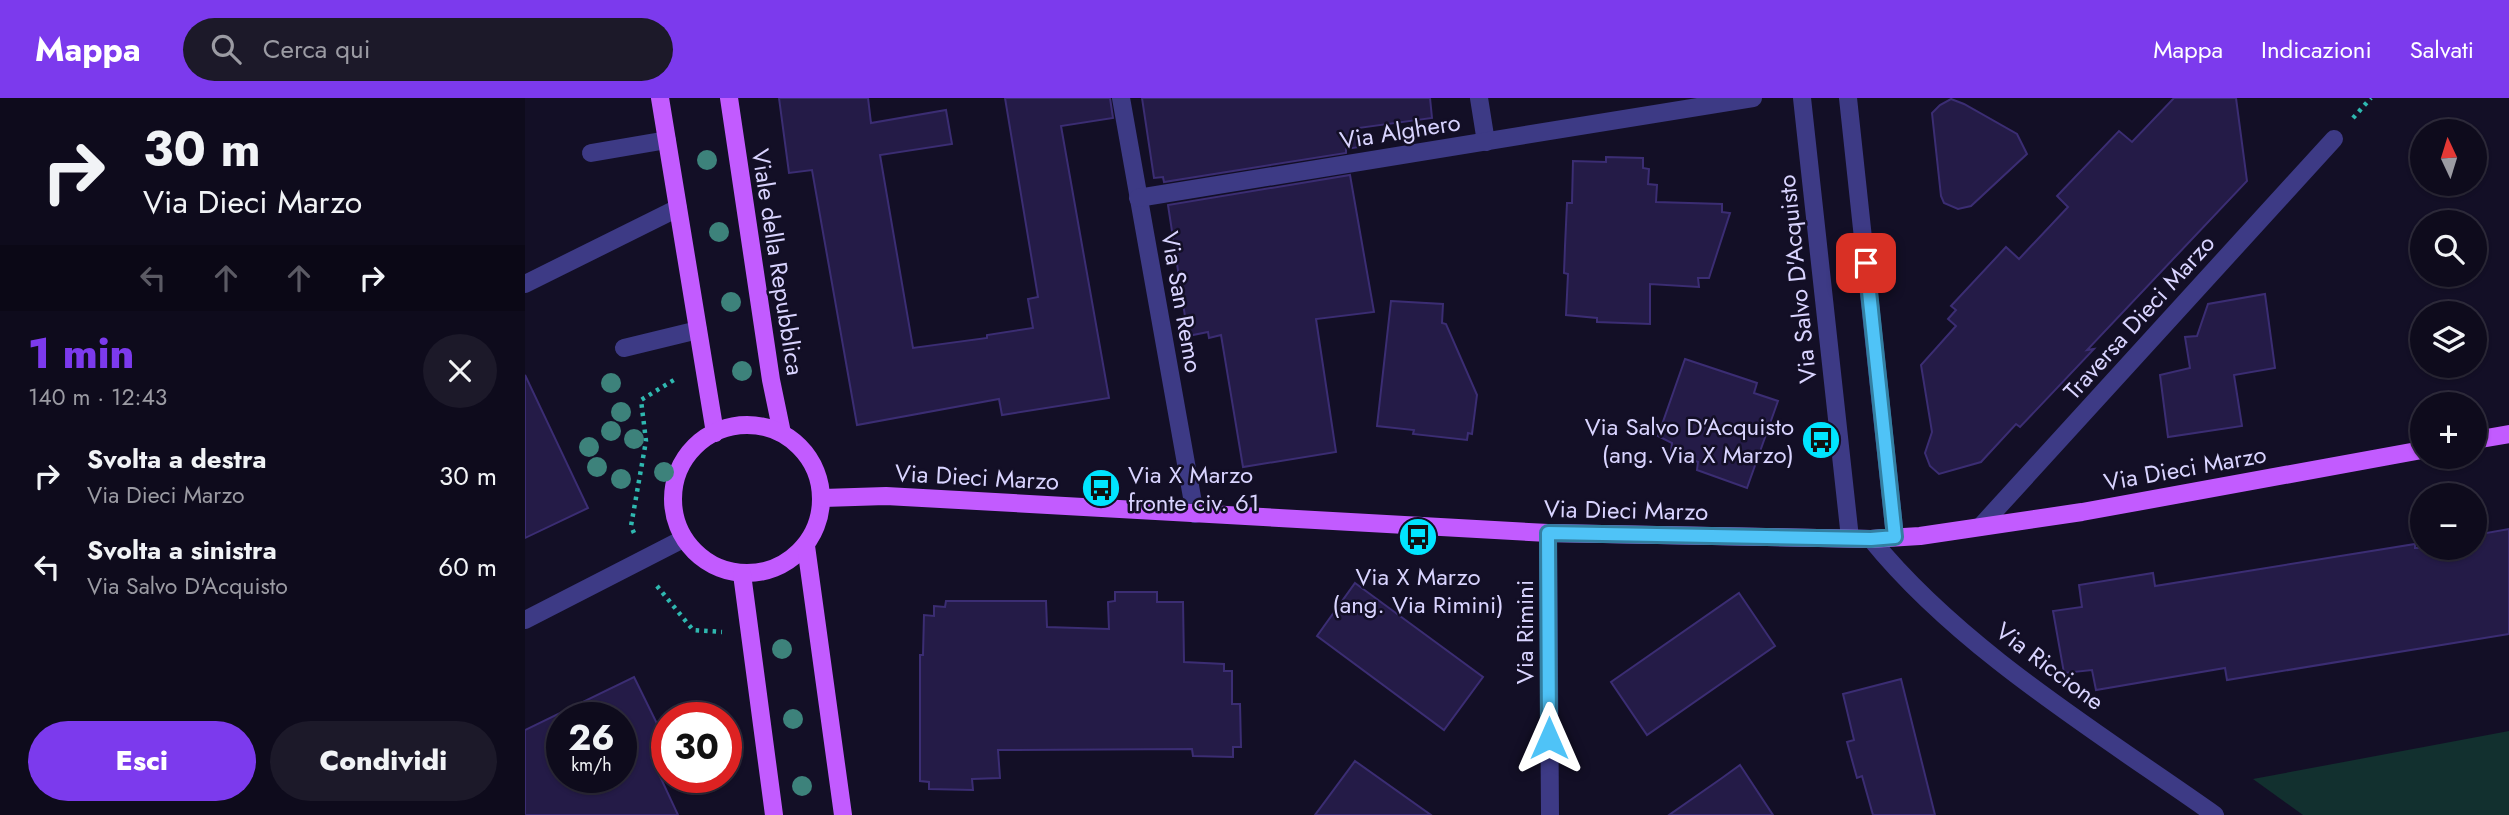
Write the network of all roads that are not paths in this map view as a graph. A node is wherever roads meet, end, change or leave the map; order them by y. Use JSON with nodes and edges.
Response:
{"nodes":[{"id":1,"x":660,"y":98,"type":"edge"},
{"id":2,"x":729,"y":98,"type":"edge"},
{"id":3,"x":1121,"y":98,"type":"edge"},
{"id":4,"x":1479,"y":98,"type":"edge"},
{"id":5,"x":1753,"y":98,"type":"edge"},
{"id":6,"x":1802,"y":98,"type":"edge"},
{"id":7,"x":1848,"y":98,"type":"edge"},
{"id":8,"x":2334,"y":139,"type":"dead end"},
{"id":9,"x":667,"y":140,"type":"junction"},
{"id":10,"x":1486,"y":142,"type":"junction"},
{"id":11,"x":591,"y":153,"type":"dead end"},
{"id":12,"x":1138,"y":198,"type":"junction"},
{"id":13,"x":678,"y":208,"type":"junction"},
{"id":14,"x":525,"y":284,"type":"edge"},
{"id":15,"x":698,"y":330,"type":"junction"},
{"id":16,"x":624,"y":348,"type":"dead end"},
{"id":17,"x":715,"y":433,"type":"junction"},
{"id":18,"x":782,"y":433,"type":"junction"},
{"id":19,"x":2509,"y":434,"type":"edge"},
{"id":20,"x":2487,"y":438,"type":"edge"},
{"id":21,"x":2410,"y":452,"type":"edge"},
{"id":22,"x":823,"y":498,"type":"junction"},
{"id":23,"x":1195,"y":514,"type":"junction"},
{"id":24,"x":1980,"y":527,"type":"junction"},
{"id":25,"x":1548,"y":533,"type":"junction"},
{"id":26,"x":1895,"y":537,"type":"junction"},
{"id":27,"x":1850,"y":538,"type":"junction"},
{"id":28,"x":684,"y":539,"type":"junction"},
{"id":29,"x":1871,"y":539,"type":"junction"},
{"id":30,"x":806,"y":546,"type":"junction"},
{"id":31,"x":742,"y":574,"type":"junction"},
{"id":32,"x":525,"y":620,"type":"edge"},
{"id":33,"x":774,"y":815,"type":"edge"},
{"id":34,"x":843,"y":815,"type":"edge"},
{"id":35,"x":1550,"y":815,"type":"edge"},
{"id":36,"x":2215,"y":815,"type":"edge"}],
"edges":[{"from":1,"to":9,"type":"main road"},
{"from":2,"to":18,"type":"main road","name":"Viale della Repubblica"},
{"from":3,"to":12,"type":"street","name":"Via San Remo"},
{"from":4,"to":10,"type":"street"},
{"from":5,"to":10,"type":"street","name":"Via Alghero"},
{"from":6,"to":27,"type":"street","name":"Via Salvo D'Acquisto"},
{"from":7,"to":26,"type":"street"},
{"from":8,"to":24,"type":"street","name":"Traversa Dieci Marzo"},
{"from":9,"to":11,"type":"street"},
{"from":9,"to":13,"type":"main road"},
{"from":10,"to":12,"type":"street","name":"Via Alghero"},
{"from":12,"to":23,"type":"street","name":"Via San Remo"},
{"from":13,"to":14,"type":"street"},
{"from":13,"to":15,"type":"main road"},
{"from":15,"to":16,"type":"street"},
{"from":15,"to":17,"type":"main road"},
{"from":17,"to":18,"type":"main road"},
{"from":17,"to":28,"type":"main road"},
{"from":18,"to":22,"type":"main road"},
{"from":19,"to":20,"type":"main road"},
{"from":21,"to":24,"type":"main road","name":"Via Dieci Marzo"},
{"from":22,"to":23,"type":"main road","name":"Via Dieci Marzo"},
{"from":22,"to":30,"type":"main road"},
{"from":23,"to":25,"type":"main road","name":"Via Dieci Marzo"},
{"from":24,"to":26,"type":"main road","name":"Via Dieci Marzo"},
{"from":25,"to":27,"type":"main road","name":"Via Dieci Marzo"},
{"from":25,"to":35,"type":"street","name":"Via Rimini"},
{"from":26,"to":29,"type":"main road","name":"Via Dieci Marzo"},
{"from":27,"to":29,"type":"main road","name":"Via Dieci Marzo"},
{"from":28,"to":31,"type":"main road"},
{"from":28,"to":32,"type":"street"},
{"from":29,"to":36,"type":"street","name":"Via Riccione"},
{"from":30,"to":31,"type":"main road"},
{"from":30,"to":34,"type":"main road"},
{"from":31,"to":33,"type":"main road"}]}
